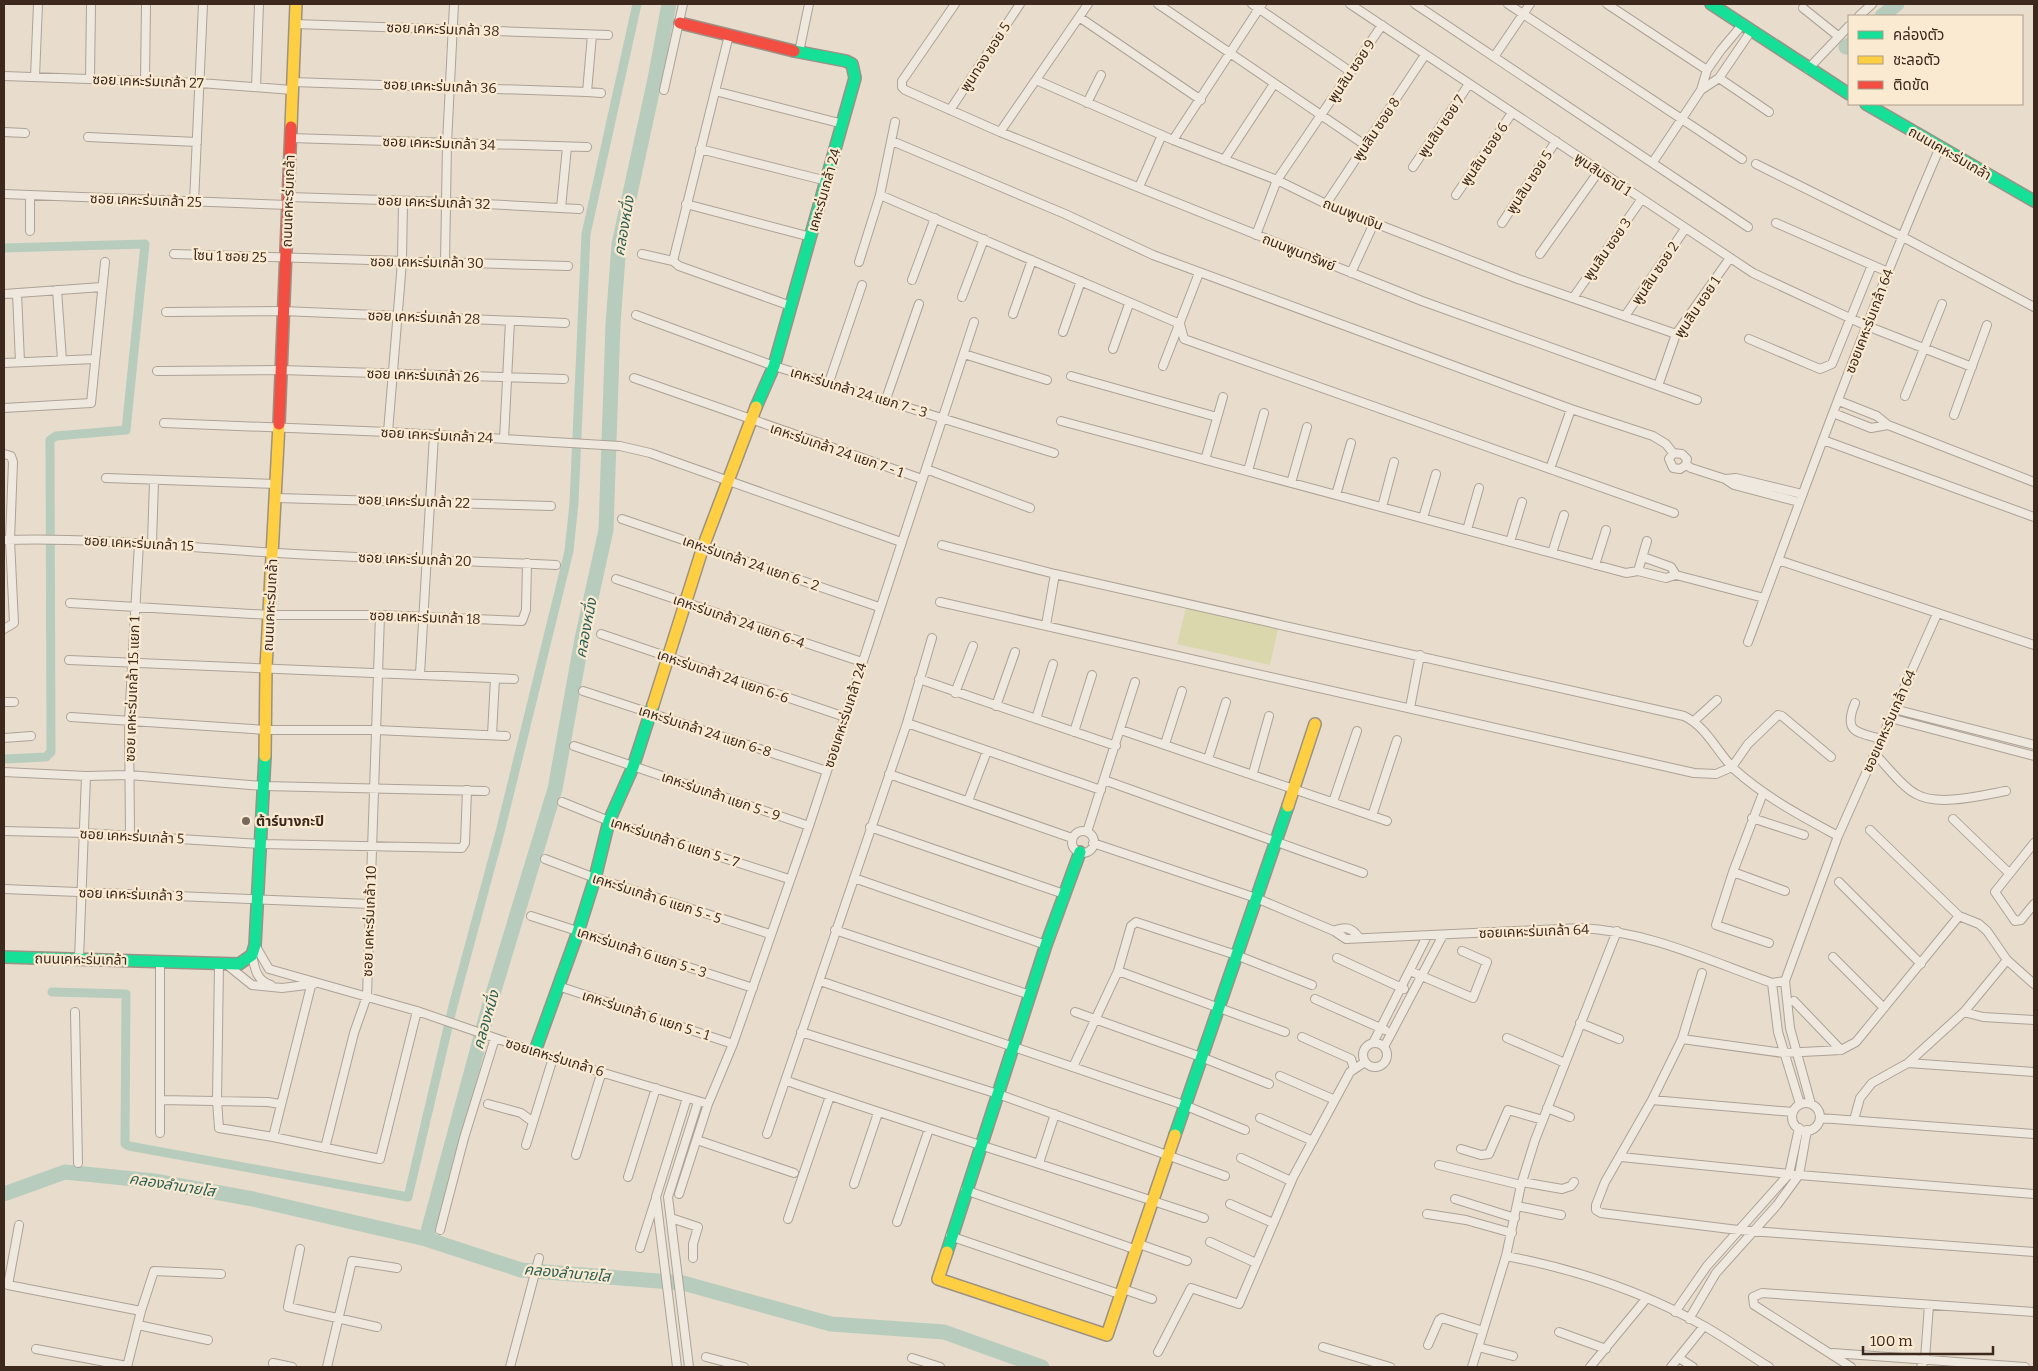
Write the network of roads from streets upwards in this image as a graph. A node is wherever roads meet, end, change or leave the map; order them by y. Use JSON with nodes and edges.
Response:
{"nodes":[{"id":1,"x":38,"y":4,"type":"edge"},
{"id":2,"x":91,"y":4,"type":"edge"},
{"id":3,"x":146,"y":4,"type":"edge"},
{"id":4,"x":203,"y":4,"type":"edge"},
{"id":5,"x":259,"y":4,"type":"edge"},
{"id":6,"x":296,"y":4,"type":"edge"},
{"id":7,"x":454,"y":4,"type":"edge"},
{"id":8,"x":683,"y":4,"type":"edge"},
{"id":9,"x":809,"y":4,"type":"edge"},
{"id":10,"x":955,"y":4,"type":"edge"},
{"id":11,"x":1020,"y":4,"type":"edge"},
{"id":12,"x":1088,"y":4,"type":"edge"},
{"id":13,"x":1158,"y":4,"type":"edge"},
{"id":14,"x":1350,"y":4,"type":"edge"},
{"id":15,"x":1415,"y":4,"type":"edge"},
{"id":16,"x":1508,"y":4,"type":"edge"},
{"id":17,"x":1530,"y":4,"type":"edge"},
{"id":18,"x":1607,"y":4,"type":"edge"},
{"id":19,"x":1711,"y":4,"type":"edge"},
{"id":20,"x":1872,"y":4,"type":"edge"},
{"id":21,"x":1257,"y":5,"type":"edge"},
{"id":22,"x":1802,"y":8,"type":"dead end"},
{"id":23,"x":1523,"y":14,"type":"junction"},
{"id":24,"x":1860,"y":15,"type":"edge"},
{"id":25,"x":1079,"y":17,"type":"junction"},
{"id":26,"x":680,"y":23,"type":"junction"},
{"id":27,"x":295,"y":24,"type":"junction"},
{"id":28,"x":1382,"y":25,"type":"junction"},
{"id":29,"x":1848,"y":27,"type":"edge"},
{"id":30,"x":1746,"y":28,"type":"junction"},
{"id":31,"x":453,"y":30,"type":"junction"},
{"id":32,"x":592,"y":35,"type":"junction"},
{"id":33,"x":608,"y":35,"type":"dead end"},
{"id":34,"x":730,"y":35,"type":"junction"},
{"id":35,"x":1838,"y":36,"type":"junction"},
{"id":36,"x":800,"y":52,"type":"junction"},
{"id":37,"x":1231,"y":52,"type":"junction"},
{"id":38,"x":1425,"y":55,"type":"junction"},
{"id":39,"x":1494,"y":57,"type":"junction"},
{"id":40,"x":1713,"y":61,"type":"junction"},
{"id":41,"x":1725,"y":69,"type":"junction"},
{"id":42,"x":1808,"y":69,"type":"junction"},
{"id":43,"x":1707,"y":70,"type":"junction"},
{"id":44,"x":1351,"y":72,"type":"junction"},
{"id":45,"x":1101,"y":75,"type":"dead end"},
{"id":46,"x":4,"y":76,"type":"edge"},
{"id":47,"x":35,"y":77,"type":"junction"},
{"id":48,"x":1719,"y":78,"type":"junction"},
{"id":49,"x":90,"y":80,"type":"junction"},
{"id":50,"x":1036,"y":80,"type":"junction"},
{"id":51,"x":145,"y":81,"type":"junction"},
{"id":52,"x":200,"y":83,"type":"junction"},
{"id":53,"x":1274,"y":84,"type":"junction"},
{"id":54,"x":1469,"y":84,"type":"junction"},
{"id":55,"x":292,"y":86,"type":"junction"},
{"id":56,"x":449,"y":86,"type":"junction"},
{"id":57,"x":256,"y":87,"type":"junction"},
{"id":58,"x":664,"y":90,"type":"dead end"},
{"id":59,"x":1701,"y":90,"type":"junction"},
{"id":60,"x":715,"y":91,"type":"junction"},
{"id":61,"x":587,"y":92,"type":"junction"},
{"id":62,"x":601,"y":93,"type":"dead end"},
{"id":63,"x":1848,"y":93,"type":"edge"},
{"id":64,"x":1201,"y":100,"type":"junction"},
{"id":65,"x":1087,"y":103,"type":"junction"},
{"id":66,"x":1868,"y":105,"type":"edge"},
{"id":67,"x":950,"y":110,"type":"junction"},
{"id":68,"x":1769,"y":112,"type":"dead end"},
{"id":69,"x":1512,"y":113,"type":"junction"},
{"id":70,"x":1320,"y":116,"type":"junction"},
{"id":71,"x":1681,"y":119,"type":"junction"},
{"id":72,"x":895,"y":122,"type":"dead end"},
{"id":73,"x":843,"y":124,"type":"junction"},
{"id":74,"x":4,"y":132,"type":"edge"},
{"id":75,"x":1000,"y":132,"type":"junction"},
{"id":76,"x":25,"y":133,"type":"dead end"},
{"id":77,"x":1162,"y":135,"type":"junction"},
{"id":78,"x":88,"y":137,"type":"dead end"},
{"id":79,"x":290,"y":138,"type":"junction"},
{"id":80,"x":1173,"y":140,"type":"junction"},
{"id":81,"x":892,"y":141,"type":"junction"},
{"id":82,"x":1556,"y":141,"type":"junction"},
{"id":83,"x":197,"y":142,"type":"junction"},
{"id":84,"x":447,"y":142,"type":"junction"},
{"id":85,"x":1365,"y":146,"type":"junction"},
{"id":86,"x":567,"y":147,"type":"junction"},
{"id":87,"x":587,"y":147,"type":"dead end"},
{"id":88,"x":1940,"y":147,"type":"junction"},
{"id":89,"x":700,"y":150,"type":"junction"},
{"id":90,"x":1742,"y":159,"type":"dead end"},
{"id":91,"x":1224,"y":160,"type":"junction"},
{"id":92,"x":1653,"y":162,"type":"junction"},
{"id":93,"x":1756,"y":164,"type":"dead end"},
{"id":94,"x":1413,"y":167,"type":"dead end"},
{"id":95,"x":1599,"y":171,"type":"junction"},
{"id":96,"x":1278,"y":180,"type":"junction"},
{"id":97,"x":827,"y":181,"type":"junction"},
{"id":98,"x":1139,"y":188,"type":"junction"},
{"id":99,"x":4,"y":194,"type":"edge"},
{"id":100,"x":880,"y":195,"type":"junction"},
{"id":101,"x":1456,"y":195,"type":"dead end"},
{"id":102,"x":30,"y":196,"type":"junction"},
{"id":103,"x":1641,"y":200,"type":"junction"},
{"id":104,"x":289,"y":201,"type":"junction"},
{"id":105,"x":403,"y":201,"type":"junction"},
{"id":106,"x":2034,"y":201,"type":"edge"},
{"id":107,"x":194,"y":202,"type":"junction"},
{"id":108,"x":446,"y":202,"type":"junction"},
{"id":109,"x":686,"y":204,"type":"junction"},
{"id":110,"x":1326,"y":204,"type":"junction"},
{"id":111,"x":561,"y":208,"type":"junction"},
{"id":112,"x":578,"y":209,"type":"dead end"},
{"id":113,"x":934,"y":218,"type":"junction"},
{"id":114,"x":1374,"y":223,"type":"junction"},
{"id":115,"x":1502,"y":223,"type":"dead end"},
{"id":116,"x":1776,"y":223,"type":"dead end"},
{"id":117,"x":1748,"y":227,"type":"dead end"},
{"id":118,"x":1685,"y":229,"type":"junction"},
{"id":119,"x":30,"y":231,"type":"dead end"},
{"id":120,"x":1256,"y":235,"type":"junction"},
{"id":121,"x":1902,"y":236,"type":"junction"},
{"id":122,"x":811,"y":237,"type":"junction"},
{"id":123,"x":984,"y":239,"type":"junction"},
{"id":124,"x":174,"y":254,"type":"dead end"},
{"id":125,"x":642,"y":254,"type":"dead end"},
{"id":126,"x":1540,"y":254,"type":"dead end"},
{"id":127,"x":286,"y":258,"type":"junction"},
{"id":128,"x":1730,"y":258,"type":"junction"},
{"id":129,"x":1032,"y":260,"type":"junction"},
{"id":130,"x":673,"y":261,"type":"junction"},
{"id":131,"x":105,"y":262,"type":"dead end"},
{"id":132,"x":402,"y":262,"type":"junction"},
{"id":133,"x":859,"y":262,"type":"dead end"},
{"id":134,"x":445,"y":263,"type":"junction"},
{"id":135,"x":1872,"y":265,"type":"junction"},
{"id":136,"x":568,"y":266,"type":"dead end"},
{"id":137,"x":1888,"y":272,"type":"junction"},
{"id":138,"x":1199,"y":273,"type":"junction"},
{"id":139,"x":1352,"y":273,"type":"junction"},
{"id":140,"x":912,"y":280,"type":"dead end"},
{"id":141,"x":1082,"y":281,"type":"junction"},
{"id":142,"x":862,"y":285,"type":"dead end"},
{"id":143,"x":102,"y":287,"type":"junction"},
{"id":144,"x":57,"y":290,"type":"junction"},
{"id":145,"x":17,"y":293,"type":"junction"},
{"id":146,"x":4,"y":294,"type":"edge"},
{"id":147,"x":962,"y":296,"type":"dead end"},
{"id":148,"x":1573,"y":298,"type":"junction"},
{"id":149,"x":919,"y":304,"type":"dead end"},
{"id":150,"x":1129,"y":304,"type":"junction"},
{"id":151,"x":1942,"y":304,"type":"dead end"},
{"id":152,"x":791,"y":306,"type":"junction"},
{"id":153,"x":2034,"y":307,"type":"edge"},
{"id":154,"x":283,"y":311,"type":"junction"},
{"id":155,"x":166,"y":312,"type":"dead end"},
{"id":156,"x":1013,"y":314,"type":"dead end"},
{"id":157,"x":636,"y":315,"type":"dead end"},
{"id":158,"x":397,"y":316,"type":"junction"},
{"id":159,"x":1625,"y":316,"type":"junction"},
{"id":160,"x":1851,"y":318,"type":"junction"},
{"id":161,"x":510,"y":321,"type":"junction"},
{"id":162,"x":974,"y":322,"type":"dead end"},
{"id":163,"x":565,"y":323,"type":"dead end"},
{"id":164,"x":1180,"y":324,"type":"junction"},
{"id":165,"x":1987,"y":325,"type":"dead end"},
{"id":166,"x":1867,"y":326,"type":"junction"},
{"id":167,"x":1063,"y":332,"type":"dead end"},
{"id":168,"x":1676,"y":334,"type":"junction"},
{"id":169,"x":1749,"y":339,"type":"dead end"},
{"id":170,"x":1113,"y":349,"type":"dead end"},
{"id":171,"x":1924,"y":349,"type":"junction"},
{"id":172,"x":964,"y":354,"type":"junction"},
{"id":173,"x":95,"y":359,"type":"junction"},
{"id":174,"x":62,"y":360,"type":"junction"},
{"id":175,"x":20,"y":362,"type":"junction"},
{"id":176,"x":4,"y":363,"type":"edge"},
{"id":177,"x":774,"y":366,"type":"junction"},
{"id":178,"x":1163,"y":366,"type":"dead end"},
{"id":179,"x":1972,"y":367,"type":"junction"},
{"id":180,"x":281,"y":370,"type":"junction"},
{"id":181,"x":157,"y":371,"type":"dead end"},
{"id":182,"x":392,"y":374,"type":"junction"},
{"id":183,"x":1071,"y":376,"type":"dead end"},
{"id":184,"x":506,"y":378,"type":"junction"},
{"id":185,"x":634,"y":378,"type":"dead end"},
{"id":186,"x":564,"y":379,"type":"dead end"},
{"id":187,"x":1047,"y":380,"type":"dead end"},
{"id":188,"x":829,"y":382,"type":"junction"},
{"id":189,"x":1658,"y":386,"type":"junction"},
{"id":190,"x":1905,"y":396,"type":"dead end"},
{"id":191,"x":1223,"y":398,"type":"dead end"},
{"id":192,"x":886,"y":399,"type":"junction"},
{"id":193,"x":1697,"y":400,"type":"dead end"},
{"id":194,"x":1839,"y":400,"type":"junction"},
{"id":195,"x":4,"y":408,"type":"edge"},
{"id":196,"x":1571,"y":409,"type":"junction"},
{"id":197,"x":1264,"y":413,"type":"dead end"},
{"id":198,"x":1834,"y":413,"type":"junction"},
{"id":199,"x":1954,"y":415,"type":"dead end"},
{"id":200,"x":1217,"y":417,"type":"junction"},
{"id":201,"x":944,"y":418,"type":"junction"},
{"id":202,"x":751,"y":420,"type":"junction"},
{"id":203,"x":1061,"y":421,"type":"dead end"},
{"id":204,"x":164,"y":423,"type":"dead end"},
{"id":205,"x":1888,"y":425,"type":"junction"},
{"id":206,"x":1307,"y":427,"type":"dead end"},
{"id":207,"x":279,"y":428,"type":"junction"},
{"id":208,"x":388,"y":432,"type":"junction"},
{"id":209,"x":434,"y":435,"type":"junction"},
{"id":210,"x":504,"y":439,"type":"junction"},
{"id":211,"x":1823,"y":440,"type":"junction"},
{"id":212,"x":1351,"y":443,"type":"dead end"},
{"id":213,"x":1054,"y":453,"type":"dead end"},
{"id":214,"x":1673,"y":453,"type":"junction"},
{"id":215,"x":4,"y":454,"type":"edge"},
{"id":216,"x":1205,"y":460,"type":"junction"},
{"id":217,"x":1394,"y":462,"type":"dead end"},
{"id":218,"x":1686,"y":465,"type":"junction"},
{"id":219,"x":926,"y":469,"type":"junction"},
{"id":220,"x":1550,"y":469,"type":"junction"},
{"id":221,"x":1248,"y":471,"type":"junction"},
{"id":222,"x":1436,"y":474,"type":"dead end"},
{"id":223,"x":106,"y":478,"type":"dead end"},
{"id":224,"x":922,"y":479,"type":"junction"},
{"id":225,"x":154,"y":481,"type":"junction"},
{"id":226,"x":728,"y":481,"type":"junction"},
{"id":227,"x":2034,"y":482,"type":"edge"},
{"id":228,"x":1291,"y":483,"type":"junction"},
{"id":229,"x":277,"y":484,"type":"junction"},
{"id":230,"x":1479,"y":488,"type":"dead end"},
{"id":231,"x":12,"y":493,"type":"junction"},
{"id":232,"x":4,"y":494,"type":"edge"},
{"id":233,"x":1336,"y":495,"type":"junction"},
{"id":234,"x":276,"y":498,"type":"junction"},
{"id":235,"x":1800,"y":498,"type":"junction"},
{"id":236,"x":430,"y":501,"type":"junction"},
{"id":237,"x":1522,"y":502,"type":"dead end"},
{"id":238,"x":551,"y":506,"type":"dead end"},
{"id":239,"x":1382,"y":507,"type":"junction"},
{"id":240,"x":1030,"y":508,"type":"dead end"},
{"id":241,"x":1674,"y":513,"type":"dead end"},
{"id":242,"x":1564,"y":516,"type":"dead end"},
{"id":243,"x":2034,"y":517,"type":"edge"},
{"id":244,"x":622,"y":518,"type":"dead end"},
{"id":245,"x":1423,"y":518,"type":"junction"},
{"id":246,"x":1467,"y":530,"type":"junction"},
{"id":247,"x":1606,"y":530,"type":"dead end"},
{"id":248,"x":7,"y":540,"type":"edge"},
{"id":249,"x":1648,"y":541,"type":"dead end"},
{"id":250,"x":139,"y":542,"type":"junction"},
{"id":251,"x":901,"y":542,"type":"junction"},
{"id":252,"x":1510,"y":542,"type":"junction"},
{"id":253,"x":152,"y":543,"type":"junction"},
{"id":254,"x":942,"y":545,"type":"dead end"},
{"id":255,"x":704,"y":548,"type":"junction"},
{"id":256,"x":274,"y":552,"type":"junction"},
{"id":257,"x":1552,"y":553,"type":"junction"},
{"id":258,"x":1643,"y":557,"type":"junction"},
{"id":259,"x":427,"y":559,"type":"junction"},
{"id":260,"x":1778,"y":560,"type":"junction"},
{"id":261,"x":527,"y":563,"type":"junction"},
{"id":262,"x":556,"y":565,"type":"dead end"},
{"id":263,"x":1595,"y":565,"type":"junction"},
{"id":264,"x":1638,"y":571,"type":"junction"},
{"id":265,"x":1055,"y":574,"type":"junction"},
{"id":266,"x":1676,"y":575,"type":"junction"},
{"id":267,"x":616,"y":579,"type":"dead end"},
{"id":268,"x":8,"y":585,"type":"edge"},
{"id":269,"x":1764,"y":598,"type":"junction"},
{"id":270,"x":940,"y":602,"type":"dead end"},
{"id":271,"x":70,"y":603,"type":"dead end"},
{"id":272,"x":685,"y":603,"type":"junction"},
{"id":273,"x":134,"y":605,"type":"junction"},
{"id":274,"x":880,"y":607,"type":"junction"},
{"id":275,"x":1937,"y":614,"type":"junction"},
{"id":276,"x":270,"y":615,"type":"junction"},
{"id":277,"x":380,"y":615,"type":"junction"},
{"id":278,"x":424,"y":616,"type":"junction"},
{"id":279,"x":1046,"y":625,"type":"junction"},
{"id":280,"x":4,"y":629,"type":"edge"},
{"id":281,"x":601,"y":634,"type":"dead end"},
{"id":282,"x":932,"y":638,"type":"dead end"},
{"id":283,"x":1748,"y":642,"type":"dead end"},
{"id":284,"x":2034,"y":645,"type":"edge"},
{"id":285,"x":973,"y":646,"type":"dead end"},
{"id":286,"x":1015,"y":652,"type":"dead end"},
{"id":287,"x":1420,"y":655,"type":"junction"},
{"id":288,"x":668,"y":658,"type":"junction"},
{"id":289,"x":69,"y":660,"type":"dead end"},
{"id":290,"x":862,"y":662,"type":"junction"},
{"id":291,"x":131,"y":663,"type":"junction"},
{"id":292,"x":1053,"y":664,"type":"dead end"},
{"id":293,"x":266,"y":668,"type":"junction"},
{"id":294,"x":378,"y":672,"type":"junction"},
{"id":295,"x":420,"y":674,"type":"junction"},
{"id":296,"x":1092,"y":675,"type":"dead end"},
{"id":297,"x":495,"y":678,"type":"junction"},
{"id":298,"x":514,"y":679,"type":"dead end"},
{"id":299,"x":919,"y":679,"type":"junction"},
{"id":300,"x":1135,"y":682,"type":"dead end"},
{"id":301,"x":584,"y":691,"type":"dead end"},
{"id":302,"x":1182,"y":691,"type":"dead end"},
{"id":303,"x":956,"y":693,"type":"junction"},
{"id":304,"x":1717,"y":700,"type":"dead end"},
{"id":305,"x":4,"y":702,"type":"edge"},
{"id":306,"x":14,"y":702,"type":"dead end"},
{"id":307,"x":1226,"y":702,"type":"dead end"},
{"id":308,"x":1855,"y":703,"type":"dead end"},
{"id":309,"x":996,"y":706,"type":"junction"},
{"id":310,"x":1410,"y":708,"type":"junction"},
{"id":311,"x":1894,"y":710,"type":"junction"},
{"id":312,"x":648,"y":712,"type":"junction"},
{"id":313,"x":1269,"y":716,"type":"dead end"},
{"id":314,"x":71,"y":717,"type":"dead end"},
{"id":315,"x":845,"y":717,"type":"junction"},
{"id":316,"x":1923,"y":717,"type":"junction"},
{"id":317,"x":1890,"y":718,"type":"junction"},
{"id":318,"x":1036,"y":719,"type":"junction"},
{"id":319,"x":129,"y":721,"type":"junction"},
{"id":320,"x":1694,"y":721,"type":"junction"},
{"id":321,"x":906,"y":723,"type":"junction"},
{"id":322,"x":1314,"y":724,"type":"dead end"},
{"id":323,"x":1921,"y":726,"type":"junction"},
{"id":324,"x":266,"y":730,"type":"junction"},
{"id":325,"x":376,"y":730,"type":"junction"},
{"id":326,"x":1121,"y":730,"type":"junction"},
{"id":327,"x":1357,"y":731,"type":"dead end"},
{"id":328,"x":1074,"y":732,"type":"junction"},
{"id":329,"x":492,"y":735,"type":"junction"},
{"id":330,"x":31,"y":736,"type":"dead end"},
{"id":331,"x":506,"y":736,"type":"dead end"},
{"id":332,"x":2005,"y":737,"type":"junction"},
{"id":333,"x":4,"y":738,"type":"edge"},
{"id":334,"x":1881,"y":739,"type":"junction"},
{"id":335,"x":1397,"y":740,"type":"dead end"},
{"id":336,"x":1166,"y":744,"type":"junction"},
{"id":337,"x":2034,"y":744,"type":"edge"},
{"id":338,"x":574,"y":746,"type":"dead end"},
{"id":339,"x":1116,"y":746,"type":"junction"},
{"id":340,"x":2002,"y":748,"type":"junction"},
{"id":341,"x":987,"y":751,"type":"junction"},
{"id":342,"x":1875,"y":754,"type":"junction"},
{"id":343,"x":2034,"y":756,"type":"edge"},
{"id":344,"x":1831,"y":757,"type":"dead end"},
{"id":345,"x":1208,"y":759,"type":"junction"},
{"id":346,"x":633,"y":767,"type":"junction"},
{"id":347,"x":1732,"y":767,"type":"junction"},
{"id":348,"x":827,"y":771,"type":"junction"},
{"id":349,"x":4,"y":772,"type":"edge"},
{"id":350,"x":889,"y":774,"type":"junction"},
{"id":351,"x":1253,"y":774,"type":"junction"},
{"id":352,"x":129,"y":775,"type":"junction"},
{"id":353,"x":86,"y":776,"type":"junction"},
{"id":354,"x":1104,"y":780,"type":"junction"},
{"id":355,"x":263,"y":786,"type":"junction"},
{"id":356,"x":374,"y":787,"type":"junction"},
{"id":357,"x":1295,"y":788,"type":"junction"},
{"id":358,"x":467,"y":790,"type":"junction"},
{"id":359,"x":485,"y":790,"type":"dead end"},
{"id":360,"x":1101,"y":790,"type":"junction"},
{"id":361,"x":2006,"y":791,"type":"dead end"},
{"id":362,"x":1763,"y":794,"type":"junction"},
{"id":363,"x":968,"y":801,"type":"junction"},
{"id":364,"x":562,"y":802,"type":"dead end"},
{"id":365,"x":1333,"y":802,"type":"junction"},
{"id":366,"x":1372,"y":816,"type":"junction"},
{"id":367,"x":1752,"y":818,"type":"junction"},
{"id":368,"x":1953,"y":819,"type":"dead end"},
{"id":369,"x":609,"y":821,"type":"junction"},
{"id":370,"x":1387,"y":822,"type":"dead end"},
{"id":371,"x":809,"y":826,"type":"junction"},
{"id":372,"x":870,"y":828,"type":"junction"},
{"id":373,"x":1870,"y":830,"type":"dead end"},
{"id":374,"x":4,"y":832,"type":"edge"},
{"id":375,"x":1088,"y":832,"type":"junction"},
{"id":376,"x":84,"y":833,"type":"junction"},
{"id":377,"x":130,"y":836,"type":"junction"},
{"id":378,"x":1804,"y":836,"type":"dead end"},
{"id":379,"x":1838,"y":836,"type":"junction"},
{"id":380,"x":1072,"y":838,"type":"junction"},
{"id":381,"x":1275,"y":841,"type":"junction"},
{"id":382,"x":2034,"y":842,"type":"edge"},
{"id":383,"x":1093,"y":843,"type":"junction"},
{"id":384,"x":261,"y":844,"type":"junction"},
{"id":385,"x":371,"y":845,"type":"junction"},
{"id":386,"x":1080,"y":852,"type":"junction"},
{"id":387,"x":545,"y":859,"type":"dead end"},
{"id":388,"x":1733,"y":872,"type":"junction"},
{"id":389,"x":1363,"y":873,"type":"dead end"},
{"id":390,"x":2009,"y":873,"type":"junction"},
{"id":391,"x":595,"y":878,"type":"junction"},
{"id":392,"x":854,"y":878,"type":"junction"},
{"id":393,"x":789,"y":879,"type":"junction"},
{"id":394,"x":1839,"y":882,"type":"dead end"},
{"id":395,"x":4,"y":889,"type":"edge"},
{"id":396,"x":1785,"y":891,"type":"dead end"},
{"id":397,"x":82,"y":892,"type":"junction"},
{"id":398,"x":1064,"y":894,"type":"junction"},
{"id":399,"x":258,"y":898,"type":"junction"},
{"id":400,"x":1256,"y":898,"type":"junction"},
{"id":401,"x":370,"y":904,"type":"junction"},
{"id":402,"x":2034,"y":904,"type":"edge"},
{"id":403,"x":531,"y":916,"type":"dead end"},
{"id":404,"x":1959,"y":916,"type":"junction"},
{"id":405,"x":835,"y":930,"type":"junction"},
{"id":406,"x":1334,"y":931,"type":"junction"},
{"id":407,"x":1617,"y":931,"type":"junction"},
{"id":408,"x":578,"y":932,"type":"junction"},
{"id":409,"x":770,"y":934,"type":"junction"},
{"id":410,"x":1443,"y":935,"type":"junction"},
{"id":411,"x":1427,"y":936,"type":"junction"},
{"id":412,"x":1359,"y":938,"type":"junction"},
{"id":413,"x":1769,"y":943,"type":"dead end"},
{"id":414,"x":1046,"y":945,"type":"junction"},
{"id":415,"x":254,"y":950,"type":"junction"},
{"id":416,"x":1462,"y":951,"type":"dead end"},
{"id":417,"x":1236,"y":955,"type":"junction"},
{"id":418,"x":4,"y":957,"type":"edge"},
{"id":419,"x":1833,"y":957,"type":"dead end"},
{"id":420,"x":1336,"y":958,"type":"dead end"},
{"id":421,"x":79,"y":959,"type":"junction"},
{"id":422,"x":2007,"y":960,"type":"junction"},
{"id":423,"x":160,"y":961,"type":"junction"},
{"id":424,"x":223,"y":964,"type":"junction"},
{"id":425,"x":1921,"y":964,"type":"junction"},
{"id":426,"x":1118,"y":971,"type":"junction"},
{"id":427,"x":1410,"y":971,"type":"junction"},
{"id":428,"x":1702,"y":973,"type":"dead end"},
{"id":429,"x":1421,"y":976,"type":"junction"},
{"id":430,"x":1785,"y":980,"type":"junction"},
{"id":431,"x":820,"y":981,"type":"junction"},
{"id":432,"x":313,"y":983,"type":"junction"},
{"id":433,"x":1772,"y":983,"type":"junction"},
{"id":434,"x":1312,"y":984,"type":"dead end"},
{"id":435,"x":2034,"y":984,"type":"edge"},
{"id":436,"x":558,"y":986,"type":"junction"},
{"id":437,"x":1401,"y":987,"type":"junction"},
{"id":438,"x":282,"y":988,"type":"junction"},
{"id":439,"x":753,"y":988,"type":"junction"},
{"id":440,"x":1413,"y":992,"type":"junction"},
{"id":441,"x":367,"y":996,"type":"junction"},
{"id":442,"x":1030,"y":996,"type":"junction"},
{"id":443,"x":1315,"y":999,"type":"dead end"},
{"id":444,"x":1794,"y":1001,"type":"dead end"},
{"id":445,"x":1218,"y":1006,"type":"junction"},
{"id":446,"x":1884,"y":1008,"type":"junction"},
{"id":447,"x":417,"y":1011,"type":"junction"},
{"id":448,"x":75,"y":1012,"type":"dead end"},
{"id":449,"x":1075,"y":1012,"type":"dead end"},
{"id":450,"x":1964,"y":1012,"type":"junction"},
{"id":451,"x":1095,"y":1018,"type":"junction"},
{"id":452,"x":2034,"y":1020,"type":"edge"},
{"id":453,"x":1580,"y":1023,"type":"junction"},
{"id":454,"x":1381,"y":1028,"type":"junction"},
{"id":455,"x":801,"y":1032,"type":"junction"},
{"id":456,"x":1285,"y":1032,"type":"dead end"},
{"id":457,"x":1392,"y":1032,"type":"junction"},
{"id":458,"x":492,"y":1037,"type":"junction"},
{"id":459,"x":1302,"y":1037,"type":"dead end"},
{"id":460,"x":1507,"y":1038,"type":"dead end"},
{"id":461,"x":1619,"y":1039,"type":"dead end"},
{"id":462,"x":1682,"y":1039,"type":"junction"},
{"id":463,"x":1374,"y":1043,"type":"junction"},
{"id":464,"x":734,"y":1044,"type":"junction"},
{"id":465,"x":1014,"y":1046,"type":"junction"},
{"id":466,"x":1384,"y":1046,"type":"junction"},
{"id":467,"x":1841,"y":1050,"type":"junction"},
{"id":468,"x":535,"y":1051,"type":"junction"},
{"id":469,"x":1797,"y":1052,"type":"junction"},
{"id":470,"x":1783,"y":1053,"type":"junction"},
{"id":471,"x":1201,"y":1057,"type":"junction"},
{"id":472,"x":553,"y":1058,"type":"junction"},
{"id":473,"x":1365,"y":1062,"type":"junction"},
{"id":474,"x":1565,"y":1063,"type":"junction"},
{"id":475,"x":1908,"y":1063,"type":"junction"},
{"id":476,"x":1072,"y":1067,"type":"junction"},
{"id":477,"x":1354,"y":1069,"type":"junction"},
{"id":478,"x":602,"y":1071,"type":"junction"},
{"id":479,"x":2034,"y":1072,"type":"edge"},
{"id":480,"x":1280,"y":1076,"type":"dead end"},
{"id":481,"x":787,"y":1081,"type":"junction"},
{"id":482,"x":1269,"y":1084,"type":"dead end"},
{"id":483,"x":656,"y":1088,"type":"junction"},
{"id":484,"x":998,"y":1094,"type":"junction"},
{"id":485,"x":830,"y":1096,"type":"junction"},
{"id":486,"x":687,"y":1098,"type":"junction"},
{"id":487,"x":160,"y":1100,"type":"junction"},
{"id":488,"x":1335,"y":1100,"type":"junction"},
{"id":489,"x":1652,"y":1100,"type":"junction"},
{"id":490,"x":217,"y":1101,"type":"junction"},
{"id":491,"x":698,"y":1102,"type":"junction"},
{"id":492,"x":280,"y":1104,"type":"junction"},
{"id":493,"x":488,"y":1104,"type":"dead end"},
{"id":494,"x":708,"y":1104,"type":"junction"},
{"id":495,"x":1800,"y":1104,"type":"junction"},
{"id":496,"x":1811,"y":1104,"type":"junction"},
{"id":497,"x":1184,"y":1105,"type":"junction"},
{"id":498,"x":1547,"y":1108,"type":"junction"},
{"id":499,"x":1793,"y":1112,"type":"junction"},
{"id":500,"x":878,"y":1113,"type":"junction"},
{"id":501,"x":1055,"y":1114,"type":"junction"},
{"id":502,"x":1570,"y":1116,"type":"dead end"},
{"id":503,"x":1260,"y":1118,"type":"dead end"},
{"id":504,"x":1820,"y":1118,"type":"junction"},
{"id":505,"x":1542,"y":1120,"type":"junction"},
{"id":506,"x":1854,"y":1120,"type":"junction"},
{"id":507,"x":533,"y":1122,"type":"junction"},
{"id":508,"x":929,"y":1129,"type":"junction"},
{"id":509,"x":1803,"y":1129,"type":"junction"},
{"id":510,"x":1245,"y":1130,"type":"dead end"},
{"id":511,"x":160,"y":1133,"type":"dead end"},
{"id":512,"x":767,"y":1134,"type":"dead end"},
{"id":513,"x":2034,"y":1134,"type":"edge"},
{"id":514,"x":273,"y":1137,"type":"junction"},
{"id":515,"x":697,"y":1140,"type":"junction"},
{"id":516,"x":1313,"y":1141,"type":"junction"},
{"id":517,"x":981,"y":1144,"type":"junction"},
{"id":518,"x":526,"y":1145,"type":"dead end"},
{"id":519,"x":325,"y":1148,"type":"junction"},
{"id":520,"x":1461,"y":1148,"type":"dead end"},
{"id":521,"x":576,"y":1155,"type":"dead end"},
{"id":522,"x":1168,"y":1155,"type":"junction"},
{"id":523,"x":1621,"y":1156,"type":"junction"},
{"id":524,"x":1241,"y":1158,"type":"dead end"},
{"id":525,"x":78,"y":1163,"type":"dead end"},
{"id":526,"x":1038,"y":1163,"type":"junction"},
{"id":527,"x":1439,"y":1165,"type":"dead end"},
{"id":528,"x":794,"y":1173,"type":"dead end"},
{"id":529,"x":1789,"y":1174,"type":"junction"},
{"id":530,"x":1800,"y":1175,"type":"junction"},
{"id":531,"x":1224,"y":1176,"type":"dead end"},
{"id":532,"x":628,"y":1177,"type":"dead end"},
{"id":533,"x":1292,"y":1180,"type":"junction"},
{"id":534,"x":1574,"y":1182,"type":"dead end"},
{"id":535,"x":1521,"y":1183,"type":"junction"},
{"id":536,"x":854,"y":1184,"type":"dead end"},
{"id":537,"x":965,"y":1190,"type":"junction"},
{"id":538,"x":679,"y":1194,"type":"dead end"},
{"id":539,"x":2034,"y":1194,"type":"edge"},
{"id":540,"x":656,"y":1196,"type":"junction"},
{"id":541,"x":1455,"y":1200,"type":"dead end"},
{"id":542,"x":1154,"y":1201,"type":"junction"},
{"id":543,"x":1230,"y":1204,"type":"dead end"},
{"id":544,"x":1517,"y":1206,"type":"junction"},
{"id":545,"x":670,"y":1208,"type":"junction"},
{"id":546,"x":658,"y":1210,"type":"junction"},
{"id":547,"x":1427,"y":1214,"type":"dead end"},
{"id":548,"x":1562,"y":1215,"type":"dead end"},
{"id":549,"x":671,"y":1218,"type":"junction"},
{"id":550,"x":1204,"y":1218,"type":"dead end"},
{"id":551,"x":1515,"y":1218,"type":"junction"},
{"id":552,"x":788,"y":1219,"type":"dead end"},
{"id":553,"x":897,"y":1222,"type":"dead end"},
{"id":554,"x":1274,"y":1223,"type":"junction"},
{"id":555,"x":19,"y":1225,"type":"dead end"},
{"id":556,"x":440,"y":1230,"type":"dead end"},
{"id":557,"x":1738,"y":1230,"type":"junction"},
{"id":558,"x":1754,"y":1232,"type":"junction"},
{"id":559,"x":1512,"y":1233,"type":"junction"},
{"id":560,"x":950,"y":1236,"type":"junction"},
{"id":561,"x":1210,"y":1242,"type":"dead end"},
{"id":562,"x":1138,"y":1247,"type":"junction"},
{"id":563,"x":640,"y":1248,"type":"dead end"},
{"id":564,"x":300,"y":1249,"type":"dead end"},
{"id":565,"x":2034,"y":1252,"type":"edge"},
{"id":566,"x":1506,"y":1256,"type":"junction"},
{"id":567,"x":538,"y":1258,"type":"dead end"},
{"id":568,"x":692,"y":1258,"type":"dead end"},
{"id":569,"x":1187,"y":1261,"type":"dead end"},
{"id":570,"x":1256,"y":1264,"type":"junction"},
{"id":571,"x":397,"y":1268,"type":"dead end"},
{"id":572,"x":221,"y":1274,"type":"dead end"},
{"id":573,"x":1123,"y":1292,"type":"junction"},
{"id":574,"x":1152,"y":1299,"type":"dead end"},
{"id":575,"x":1646,"y":1299,"type":"junction"},
{"id":576,"x":1929,"y":1305,"type":"junction"},
{"id":577,"x":140,"y":1311,"type":"junction"},
{"id":578,"x":1675,"y":1312,"type":"junction"},
{"id":579,"x":2034,"y":1312,"type":"edge"},
{"id":580,"x":338,"y":1318,"type":"junction"},
{"id":581,"x":1689,"y":1319,"type":"junction"},
{"id":582,"x":138,"y":1325,"type":"junction"},
{"id":583,"x":377,"y":1326,"type":"dead end"},
{"id":584,"x":1704,"y":1326,"type":"junction"},
{"id":585,"x":1483,"y":1331,"type":"junction"},
{"id":586,"x":1559,"y":1332,"type":"dead end"},
{"id":587,"x":208,"y":1340,"type":"dead end"},
{"id":588,"x":1428,"y":1345,"type":"dead end"},
{"id":589,"x":1323,"y":1347,"type":"dead end"},
{"id":590,"x":1478,"y":1347,"type":"junction"},
{"id":591,"x":36,"y":1349,"type":"dead end"},
{"id":592,"x":1606,"y":1349,"type":"junction"},
{"id":593,"x":1158,"y":1352,"type":"dead end"},
{"id":594,"x":1830,"y":1353,"type":"junction"},
{"id":595,"x":1513,"y":1356,"type":"dead end"},
{"id":596,"x":706,"y":1357,"type":"dead end"},
{"id":597,"x":912,"y":1358,"type":"dead end"},
{"id":598,"x":1679,"y":1358,"type":"junction"},
{"id":599,"x":1925,"y":1359,"type":"junction"},
{"id":600,"x":273,"y":1363,"type":"dead end"},
{"id":601,"x":127,"y":1367,"type":"edge"},
{"id":602,"x":292,"y":1367,"type":"edge"},
{"id":603,"x":327,"y":1367,"type":"edge"},
{"id":604,"x":510,"y":1367,"type":"edge"},
{"id":605,"x":677,"y":1367,"type":"edge"},
{"id":606,"x":689,"y":1367,"type":"edge"},
{"id":607,"x":741,"y":1367,"type":"edge"},
{"id":608,"x":940,"y":1367,"type":"edge"},
{"id":609,"x":1390,"y":1367,"type":"edge"},
{"id":610,"x":1472,"y":1367,"type":"edge"},
{"id":611,"x":1590,"y":1367,"type":"edge"},
{"id":612,"x":1671,"y":1367,"type":"edge"},
{"id":613,"x":1693,"y":1367,"type":"edge"},
{"id":614,"x":1769,"y":1367,"type":"edge"},
{"id":615,"x":1851,"y":1367,"type":"edge"},
{"id":616,"x":1921,"y":1367,"type":"edge"},
{"id":617,"x":2025,"y":1367,"type":"edge"}],
"edges":[{"from":1,"to":47,"type":"street"},
{"from":2,"to":49,"type":"street"},
{"from":3,"to":51,"type":"street"},
{"from":4,"to":52,"type":"street"},
{"from":5,"to":57,"type":"street"},
{"from":6,"to":27,"type":"street","name":"ถนนเคหะร่มเกล้า"},
{"from":7,"to":31,"type":"street"},
{"from":8,"to":26,"type":"street"},
{"from":9,"to":36,"type":"street"},
{"from":10,"to":67,"type":"street","name":"ถนนพูนทรัพย์"},
{"from":11,"to":67,"type":"street","name":"พูนทอง ซอย 5"},
{"from":12,"to":25,"type":"street"},
{"from":13,"to":37,"type":"street"},
{"from":14,"to":28,"type":"street","name":"พูนสินธานี 1"},
{"from":15,"to":39,"type":"street"},
{"from":16,"to":23,"type":"street"},
{"from":17,"to":23,"type":"street"},
{"from":18,"to":43,"type":"street"},
{"from":19,"to":30,"type":"street"},
{"from":20,"to":24,"type":"street"},
{"from":21,"to":37,"type":"street"},
{"from":21,"to":44,"type":"street"},
{"from":22,"to":35,"type":"street"},
{"from":23,"to":39,"type":"street"},
{"from":23,"to":71,"type":"street"},
{"from":25,"to":50,"type":"street"},
{"from":25,"to":64,"type":"street"},
{"from":26,"to":34,"type":"street","name":"เคหะร่มเกล้า 24"},
{"from":26,"to":58,"type":"street"},
{"from":27,"to":31,"type":"street","name":"ซอย เคหะร่มเกล้า 38"},
{"from":27,"to":55,"type":"street","name":"ถนนเคหะร่มเกล้า"},
{"from":28,"to":38,"type":"street","name":"พูนสินธานี 1"},
{"from":28,"to":44,"type":"street","name":"พูนสิน ซอย 9"},
{"from":29,"to":35,"type":"street"},
{"from":30,"to":40,"type":"street"},
{"from":30,"to":41,"type":"street"},
{"from":30,"to":42,"type":"street"},
{"from":31,"to":32,"type":"street","name":"ซอย เคหะร่มเกล้า 38"},
{"from":31,"to":56,"type":"street"},
{"from":32,"to":33,"type":"street","name":"ซอย เคหะร่มเกล้า 38"},
{"from":32,"to":61,"type":"street"},
{"from":34,"to":36,"type":"street","name":"เคหะร่มเกล้า 24"},
{"from":34,"to":60,"type":"street"},
{"from":35,"to":42,"type":"street"},
{"from":36,"to":73,"type":"street","name":"เคหะร่มเกล้า 24"},
{"from":37,"to":53,"type":"street"},
{"from":37,"to":64,"type":"street"},
{"from":38,"to":54,"type":"street","name":"พูนสินธานี 1"},
{"from":38,"to":85,"type":"street","name":"พูนสิน ซอย 8"},
{"from":39,"to":92,"type":"street"},
{"from":40,"to":41,"type":"street"},
{"from":40,"to":43,"type":"street"},
{"from":41,"to":48,"type":"street"},
{"from":42,"to":63,"type":"street"},
{"from":43,"to":59,"type":"street"},
{"from":44,"to":70,"type":"street","name":"พูนสิน ซอย 9"},
{"from":45,"to":65,"type":"street"},
{"from":46,"to":47,"type":"street","name":"ซอย เคหะร่มเกล้า 27"},
{"from":47,"to":49,"type":"street","name":"ซอย เคหะร่มเกล้า 27"},
{"from":48,"to":59,"type":"street"},
{"from":48,"to":68,"type":"street"},
{"from":49,"to":51,"type":"street","name":"ซอย เคหะร่มเกล้า 27"},
{"from":50,"to":65,"type":"street","name":"ถนนพูนเงิน"},
{"from":50,"to":75,"type":"street"},
{"from":51,"to":52,"type":"street","name":"ซอย เคหะร่มเกล้า 27"},
{"from":52,"to":57,"type":"street","name":"ซอย เคหะร่มเกล้า 27"},
{"from":52,"to":83,"type":"street"},
{"from":53,"to":70,"type":"street"},
{"from":53,"to":91,"type":"street"},
{"from":54,"to":69,"type":"street","name":"พูนสินธานี 1"},
{"from":54,"to":94,"type":"street","name":"พูนสิน ซอย 7"},
{"from":55,"to":56,"type":"street","name":"ซอย เคหะร่มเกล้า 36"},
{"from":55,"to":57,"type":"street","name":"ซอย เคหะร่มเกล้า 27"},
{"from":55,"to":79,"type":"street","name":"ถนนเคหะร่มเกล้า"},
{"from":56,"to":61,"type":"street","name":"ซอย เคหะร่มเกล้า 36"},
{"from":56,"to":84,"type":"street"},
{"from":59,"to":71,"type":"street"},
{"from":60,"to":73,"type":"street"},
{"from":60,"to":89,"type":"street"},
{"from":61,"to":62,"type":"street","name":"ซอย เคหะร่มเกล้า 36"},
{"from":64,"to":80,"type":"street"},
{"from":65,"to":77,"type":"street","name":"ถนนพูนเงิน"},
{"from":66,"to":88,"type":"street","name":"ถนนเคหะร่มเกล้า"},
{"from":67,"to":75,"type":"street","name":"ถนนพูนทรัพย์"},
{"from":69,"to":82,"type":"street","name":"พูนสินธานี 1"},
{"from":69,"to":101,"type":"street","name":"พูนสิน ซอย 6"},
{"from":70,"to":85,"type":"street"},
{"from":70,"to":96,"type":"street","name":"พูนสิน ซอย 9"},
{"from":71,"to":90,"type":"street"},
{"from":71,"to":92,"type":"street"},
{"from":72,"to":81,"type":"street"},
{"from":73,"to":97,"type":"street","name":"เคหะร่มเกล้า 24"},
{"from":74,"to":76,"type":"street"},
{"from":75,"to":98,"type":"street","name":"ถนนพูนทรัพย์"},
{"from":77,"to":80,"type":"street","name":"ถนนพูนเงิน"},
{"from":77,"to":98,"type":"street"},
{"from":78,"to":83,"type":"street"},
{"from":79,"to":84,"type":"street","name":"ซอย เคหะร่มเกล้า 34"},
{"from":79,"to":104,"type":"street","name":"ถนนเคหะร่มเกล้า"},
{"from":80,"to":91,"type":"street","name":"ถนนพูนเงิน"},
{"from":81,"to":100,"type":"street"},
{"from":81,"to":138,"type":"street"},
{"from":82,"to":95,"type":"street","name":"พูนสินธานี 1"},
{"from":82,"to":115,"type":"street","name":"พูนสิน ซอย 5"},
{"from":83,"to":107,"type":"street"},
{"from":84,"to":86,"type":"street","name":"ซอย เคหะร่มเกล้า 34"},
{"from":84,"to":108,"type":"street"},
{"from":85,"to":110,"type":"street","name":"พูนสิน ซอย 8"},
{"from":86,"to":87,"type":"street","name":"ซอย เคหะร่มเกล้า 34"},
{"from":86,"to":111,"type":"street"},
{"from":88,"to":106,"type":"street","name":"ถนนเคหะร่มเกล้า"},
{"from":88,"to":121,"type":"street","name":"ซอยเคหะร่มเกล้า 64"},
{"from":89,"to":97,"type":"street"},
{"from":89,"to":109,"type":"street"},
{"from":91,"to":96,"type":"street","name":"ถนนพูนเงิน"},
{"from":92,"to":117,"type":"street"},
{"from":93,"to":121,"type":"street"},
{"from":95,"to":103,"type":"street","name":"พูนสินธานี 1"},
{"from":95,"to":126,"type":"street"},
{"from":96,"to":110,"type":"street","name":"ถนนพูนเงิน"},
{"from":96,"to":120,"type":"street","name":"พูนสิน ซอย 9"},
{"from":97,"to":122,"type":"street","name":"เคหะร่มเกล้า 24"},
{"from":98,"to":120,"type":"street","name":"ถนนพูนทรัพย์"},
{"from":99,"to":102,"type":"street","name":"ซอย เคหะร่มเกล้า 25"},
{"from":100,"to":113,"type":"street"},
{"from":100,"to":133,"type":"street"},
{"from":102,"to":107,"type":"street","name":"ซอย เคหะร่มเกล้า 25"},
{"from":102,"to":119,"type":"street"},
{"from":103,"to":118,"type":"street","name":"พูนสินธานี 1"},
{"from":103,"to":148,"type":"street","name":"พูนสิน ซอย 3"},
{"from":104,"to":105,"type":"street","name":"ซอย เคหะร่มเกล้า 32"},
{"from":104,"to":107,"type":"street","name":"ซอย เคหะร่มเกล้า 25"},
{"from":104,"to":127,"type":"street","name":"ถนนเคหะร่มเกล้า"},
{"from":105,"to":108,"type":"street","name":"ซอย เคหะร่มเกล้า 32"},
{"from":105,"to":132,"type":"street"},
{"from":108,"to":111,"type":"street","name":"ซอย เคหะร่มเกล้า 32"},
{"from":108,"to":134,"type":"street"},
{"from":109,"to":122,"type":"street"},
{"from":109,"to":130,"type":"street"},
{"from":110,"to":114,"type":"street","name":"ถนนพูนเงิน"},
{"from":111,"to":112,"type":"street","name":"ซอย เคหะร่มเกล้า 32"},
{"from":113,"to":123,"type":"street"},
{"from":113,"to":140,"type":"street"},
{"from":114,"to":139,"type":"street"},
{"from":114,"to":148,"type":"street","name":"ถนนพูนเงิน"},
{"from":116,"to":135,"type":"street"},
{"from":118,"to":128,"type":"street","name":"พูนสินธานี 1"},
{"from":118,"to":159,"type":"street","name":"พูนสิน ซอย 2"},
{"from":120,"to":139,"type":"street","name":"ถนนพูนทรัพย์"},
{"from":121,"to":137,"type":"street","name":"ซอยเคหะร่มเกล้า 64"},
{"from":121,"to":153,"type":"street"},
{"from":122,"to":152,"type":"street","name":"เคหะร่มเกล้า 24"},
{"from":123,"to":129,"type":"street"},
{"from":123,"to":147,"type":"street"},
{"from":124,"to":127,"type":"street","name":"โซน 1 ซอย 25"},
{"from":125,"to":130,"type":"street"},
{"from":127,"to":132,"type":"street","name":"ซอย เคหะร่มเกล้า 30"},
{"from":127,"to":154,"type":"street","name":"ถนนเคหะร่มเกล้า"},
{"from":128,"to":160,"type":"street","name":"พูนสินธานี 1"},
{"from":128,"to":168,"type":"street","name":"พูนสิน ซอย 1"},
{"from":129,"to":141,"type":"street"},
{"from":129,"to":156,"type":"street"},
{"from":130,"to":152,"type":"street"},
{"from":131,"to":143,"type":"street"},
{"from":132,"to":134,"type":"street","name":"ซอย เคหะร่มเกล้า 30"},
{"from":132,"to":158,"type":"street"},
{"from":134,"to":136,"type":"street","name":"ซอย เคหะร่มเกล้า 30"},
{"from":135,"to":137,"type":"street"},
{"from":135,"to":160,"type":"street"},
{"from":137,"to":166,"type":"street","name":"ซอยเคหะร่มเกล้า 64"},
{"from":138,"to":164,"type":"street"},
{"from":138,"to":196,"type":"street"},
{"from":139,"to":189,"type":"street","name":"ถนนพูนทรัพย์"},
{"from":141,"to":150,"type":"street"},
{"from":141,"to":167,"type":"street"},
{"from":142,"to":188,"type":"street"},
{"from":143,"to":144,"type":"street"},
{"from":143,"to":173,"type":"street"},
{"from":144,"to":145,"type":"street"},
{"from":144,"to":174,"type":"street"},
{"from":145,"to":146,"type":"street"},
{"from":145,"to":175,"type":"street"},
{"from":148,"to":159,"type":"street","name":"ถนนพูนเงิน"},
{"from":149,"to":192,"type":"street"},
{"from":150,"to":164,"type":"street"},
{"from":150,"to":170,"type":"street"},
{"from":151,"to":171,"type":"street"},
{"from":152,"to":177,"type":"street","name":"เคหะร่มเกล้า 24"},
{"from":154,"to":155,"type":"street","name":"ซอย เคหะร่มเกล้า 28"},
{"from":154,"to":158,"type":"street","name":"ซอย เคหะร่มเกล้า 28"},
{"from":154,"to":180,"type":"street","name":"ถนนเคหะร่มเกล้า"},
{"from":157,"to":177,"type":"street","name":"เคหะร่มเกล้า 24 แยก 7 - 3"},
{"from":158,"to":161,"type":"street","name":"ซอย เคหะร่มเกล้า 28"},
{"from":158,"to":182,"type":"street"},
{"from":159,"to":168,"type":"street","name":"ถนนพูนเงิน"},
{"from":160,"to":166,"type":"street","name":"พูนสินธานี 1"},
{"from":160,"to":169,"type":"street"},
{"from":161,"to":163,"type":"street","name":"ซอย เคหะร่มเกล้า 28"},
{"from":161,"to":184,"type":"street"},
{"from":162,"to":172,"type":"street","name":"ซอยเคหะร่มเกล้า 24"},
{"from":164,"to":178,"type":"street"},
{"from":164,"to":220,"type":"street"},
{"from":165,"to":179,"type":"street"},
{"from":166,"to":171,"type":"street","name":"พูนสินธานี 1"},
{"from":166,"to":194,"type":"street","name":"ซอยเคหะร่มเกล้า 64"},
{"from":168,"to":189,"type":"street","name":"พูนสิน ซอย 1"},
{"from":171,"to":179,"type":"street","name":"พูนสินธานี 1"},
{"from":171,"to":190,"type":"street"},
{"from":172,"to":187,"type":"street"},
{"from":172,"to":201,"type":"street","name":"ซอยเคหะร่มเกล้า 24"},
{"from":173,"to":174,"type":"street"},
{"from":173,"to":195,"type":"street"},
{"from":174,"to":175,"type":"street"},
{"from":175,"to":176,"type":"street"},
{"from":177,"to":188,"type":"street","name":"เคหะร่มเกล้า 24 แยก 7 - 3"},
{"from":177,"to":202,"type":"street","name":"เคหะร่มเกล้า 24"},
{"from":179,"to":199,"type":"street"},
{"from":180,"to":181,"type":"street","name":"ซอย เคหะร่มเกล้า 26"},
{"from":180,"to":182,"type":"street","name":"ซอย เคหะร่มเกล้า 26"},
{"from":180,"to":207,"type":"street","name":"ถนนเคหะร่มเกล้า"},
{"from":182,"to":184,"type":"street","name":"ซอย เคหะร่มเกล้า 26"},
{"from":182,"to":208,"type":"street"},
{"from":183,"to":200,"type":"street"},
{"from":184,"to":186,"type":"street","name":"ซอย เคหะร่มเกล้า 26"},
{"from":184,"to":210,"type":"street"},
{"from":185,"to":202,"type":"street","name":"เคหะร่มเกล้า 24 แยก 7 - 1"},
{"from":188,"to":192,"type":"street","name":"เคหะร่มเกล้า 24 แยก 7 - 3"},
{"from":189,"to":193,"type":"street","name":"ถนนพูนทรัพย์"},
{"from":191,"to":200,"type":"street"},
{"from":192,"to":201,"type":"street","name":"เคหะร่มเกล้า 24 แยก 7 - 3"},
{"from":194,"to":198,"type":"street","name":"ซอยเคหะร่มเกล้า 64"},
{"from":194,"to":205,"type":"street"},
{"from":196,"to":214,"type":"street"},
{"from":196,"to":220,"type":"street"},
{"from":197,"to":221,"type":"street"},
{"from":198,"to":205,"type":"street"},
{"from":198,"to":211,"type":"street","name":"ซอยเคหะร่มเกล้า 64"},
{"from":200,"to":216,"type":"street"},
{"from":201,"to":213,"type":"street","name":"เคหะร่มเกล้า 24 แยก 7 - 3"},
{"from":201,"to":219,"type":"street","name":"ซอยเคหะร่มเกล้า 24"},
{"from":202,"to":224,"type":"street","name":"เคหะร่มเกล้า 24 แยก 7 - 1"},
{"from":202,"to":226,"type":"street","name":"เคหะร่มเกล้า 24"},
{"from":203,"to":216,"type":"street"},
{"from":204,"to":207,"type":"street","name":"ซอย เคหะร่มเกล้า 24"},
{"from":205,"to":227,"type":"street"},
{"from":206,"to":228,"type":"street"},
{"from":207,"to":208,"type":"street","name":"ซอย เคหะร่มเกล้า 24"},
{"from":207,"to":229,"type":"street","name":"ถนนเคหะร่มเกล้า"},
{"from":208,"to":209,"type":"street","name":"ซอย เคหะร่มเกล้า 24"},
{"from":209,"to":210,"type":"street","name":"ซอย เคหะร่มเกล้า 24"},
{"from":209,"to":236,"type":"street"},
{"from":210,"to":226,"type":"street","name":"ซอย เคหะร่มเกล้า 24"},
{"from":211,"to":235,"type":"street","name":"ซอยเคหะร่มเกล้า 64"},
{"from":211,"to":243,"type":"street"},
{"from":212,"to":233,"type":"street"},
{"from":214,"to":218,"type":"street"},
{"from":214,"to":218,"type":"street"},
{"from":215,"to":231,"type":"street"},
{"from":216,"to":221,"type":"street"},
{"from":217,"to":239,"type":"street"},
{"from":218,"to":235,"type":"street"},
{"from":219,"to":224,"type":"street","name":"ซอยเคหะร่มเกล้า 24"},
{"from":219,"to":240,"type":"street"},
{"from":220,"to":241,"type":"street"},
{"from":221,"to":228,"type":"street"},
{"from":222,"to":245,"type":"street"},
{"from":223,"to":225,"type":"street"},
{"from":224,"to":251,"type":"street","name":"ซอยเคหะร่มเกล้า 24"},
{"from":225,"to":229,"type":"street"},
{"from":225,"to":253,"type":"street"},
{"from":226,"to":251,"type":"street","name":"ซอย เคหะร่มเกล้า 24"},
{"from":226,"to":255,"type":"street","name":"เคหะร่มเกล้า 24"},
{"from":228,"to":233,"type":"street"},
{"from":229,"to":234,"type":"street","name":"ถนนเคหะร่มเกล้า"},
{"from":230,"to":246,"type":"street"},
{"from":231,"to":232,"type":"street"},
{"from":231,"to":248,"type":"street"},
{"from":233,"to":239,"type":"street"},
{"from":234,"to":236,"type":"street","name":"ซอย เคหะร่มเกล้า 22"},
{"from":234,"to":256,"type":"street","name":"ถนนเคหะร่มเกล้า"},
{"from":235,"to":260,"type":"street","name":"ซอยเคหะร่มเกล้า 64"},
{"from":236,"to":238,"type":"street","name":"ซอย เคหะร่มเกล้า 22"},
{"from":236,"to":259,"type":"street"},
{"from":237,"to":252,"type":"street"},
{"from":239,"to":245,"type":"street"},
{"from":242,"to":257,"type":"street"},
{"from":244,"to":255,"type":"street","name":"เคหะร่มเกล้า 24 แยก 6 - 2"},
{"from":245,"to":246,"type":"street"},
{"from":246,"to":252,"type":"street"},
{"from":247,"to":263,"type":"street"},
{"from":248,"to":250,"type":"street","name":"ซอย เคหะร่มเกล้า 15"},
{"from":248,"to":268,"type":"street"},
{"from":249,"to":258,"type":"street"},
{"from":250,"to":253,"type":"street","name":"ซอย เคหะร่มเกล้า 15"},
{"from":250,"to":273,"type":"street","name":"ซอย เคหะร่มเกล้า 15 แยก 1"},
{"from":251,"to":274,"type":"street","name":"ซอยเคหะร่มเกล้า 24"},
{"from":252,"to":257,"type":"street"},
{"from":253,"to":256,"type":"street","name":"ซอย เคหะร่มเกล้า 15"},
{"from":254,"to":265,"type":"street"},
{"from":255,"to":272,"type":"street","name":"เคหะร่มเกล้า 24"},
{"from":255,"to":274,"type":"street","name":"เคหะร่มเกล้า 24 แยก 6 - 2"},
{"from":256,"to":259,"type":"street","name":"ซอย เคหะร่มเกล้า 20"},
{"from":256,"to":276,"type":"street","name":"ถนนเคหะร่มเกล้า"},
{"from":257,"to":263,"type":"street"},
{"from":258,"to":264,"type":"street"},
{"from":258,"to":266,"type":"street"},
{"from":259,"to":261,"type":"street","name":"ซอย เคหะร่มเกล้า 20"},
{"from":259,"to":278,"type":"street"},
{"from":260,"to":269,"type":"street","name":"ซอยเคหะร่มเกล้า 64"},
{"from":260,"to":275,"type":"street"},
{"from":261,"to":262,"type":"street","name":"ซอย เคหะร่มเกล้า 20"},
{"from":261,"to":278,"type":"street","name":"ซอย เคหะร่มเกล้า 18"},
{"from":263,"to":264,"type":"street"},
{"from":264,"to":266,"type":"street"},
{"from":265,"to":279,"type":"street"},
{"from":265,"to":287,"type":"street"},
{"from":266,"to":269,"type":"street"},
{"from":267,"to":272,"type":"street","name":"เคหะร่มเกล้า 24 แยก 6-4"},
{"from":268,"to":280,"type":"street"},
{"from":269,"to":283,"type":"street","name":"ซอยเคหะร่มเกล้า 64"},
{"from":270,"to":279,"type":"street"},
{"from":271,"to":273,"type":"street","name":"ซอย เคหะร่มเกล้า 18"},
{"from":272,"to":288,"type":"street","name":"เคหะร่มเกล้า 24"},
{"from":272,"to":290,"type":"street","name":"เคหะร่มเกล้า 24 แยก 6-4"},
{"from":273,"to":276,"type":"street","name":"ซอย เคหะร่มเกล้า 18"},
{"from":273,"to":291,"type":"street","name":"ซอย เคหะร่มเกล้า 15 แยก 1"},
{"from":274,"to":290,"type":"street","name":"ซอยเคหะร่มเกล้า 24"},
{"from":275,"to":284,"type":"street"},
{"from":275,"to":311,"type":"street","name":"ซอยเคหะร่มเกล้า 64"},
{"from":276,"to":277,"type":"street","name":"ซอย เคหะร่มเกล้า 18"},
{"from":276,"to":293,"type":"street","name":"ถนนเคหะร่มเกล้า"},
{"from":277,"to":278,"type":"street","name":"ซอย เคหะร่มเกล้า 18"},
{"from":277,"to":294,"type":"street","name":"ซอย เคหะร่มเกล้า 10"},
{"from":278,"to":295,"type":"street"},
{"from":279,"to":310,"type":"street"},
{"from":281,"to":288,"type":"street","name":"เคหะร่มเกล้า 24 แยก 6-6"},
{"from":282,"to":299,"type":"street"},
{"from":285,"to":303,"type":"street"},
{"from":286,"to":309,"type":"street"},
{"from":287,"to":310,"type":"street"},
{"from":287,"to":320,"type":"street"},
{"from":288,"to":312,"type":"street","name":"เคหะร่มเกล้า 24"},
{"from":288,"to":315,"type":"street","name":"เคหะร่มเกล้า 24 แยก 6-6"},
{"from":289,"to":291,"type":"street"},
{"from":290,"to":315,"type":"street","name":"ซอยเคหะร่มเกล้า 24"},
{"from":291,"to":293,"type":"street"},
{"from":291,"to":319,"type":"street","name":"ซอย เคหะร่มเกล้า 15 แยก 1"},
{"from":292,"to":318,"type":"street"},
{"from":293,"to":294,"type":"street"},
{"from":293,"to":324,"type":"street","name":"ถนนเคหะร่มเกล้า"},
{"from":294,"to":295,"type":"street"},
{"from":294,"to":325,"type":"street","name":"ซอย เคหะร่มเกล้า 10"},
{"from":295,"to":297,"type":"street"},
{"from":296,"to":328,"type":"street"},
{"from":297,"to":298,"type":"street"},
{"from":297,"to":329,"type":"street"},
{"from":299,"to":303,"type":"street"},
{"from":299,"to":321,"type":"street"},
{"from":300,"to":326,"type":"street"},
{"from":301,"to":312,"type":"street","name":"เคหะร่มเกล้า 24 แยก 6-8"},
{"from":302,"to":336,"type":"street"},
{"from":303,"to":309,"type":"street"},
{"from":304,"to":320,"type":"street"},
{"from":305,"to":306,"type":"street"},
{"from":307,"to":345,"type":"street"},
{"from":308,"to":334,"type":"street"},
{"from":309,"to":318,"type":"street"},
{"from":310,"to":347,"type":"street"},
{"from":311,"to":316,"type":"street"},
{"from":311,"to":317,"type":"street","name":"ซอยเคหะร่มเกล้า 64"},
{"from":312,"to":346,"type":"street","name":"เคหะร่มเกล้า 24"},
{"from":312,"to":348,"type":"street","name":"เคหะร่มเกล้า 24 แยก 6-8"},
{"from":313,"to":351,"type":"street"},
{"from":314,"to":319,"type":"street"},
{"from":315,"to":348,"type":"street","name":"ซอยเคหะร่มเกล้า 24"},
{"from":316,"to":323,"type":"street"},
{"from":316,"to":332,"type":"street"},
{"from":317,"to":323,"type":"street"},
{"from":317,"to":334,"type":"street","name":"ซอยเคหะร่มเกล้า 64"},
{"from":318,"to":328,"type":"street"},
{"from":319,"to":324,"type":"street"},
{"from":319,"to":352,"type":"street","name":"ซอย เคหะร่มเกล้า 15 แยก 1"},
{"from":320,"to":347,"type":"street"},
{"from":321,"to":341,"type":"street"},
{"from":321,"to":350,"type":"street"},
{"from":322,"to":357,"type":"street"},
{"from":323,"to":340,"type":"street"},
{"from":324,"to":325,"type":"street"},
{"from":324,"to":355,"type":"street","name":"ถนนเคหะร่มเกล้า"},
{"from":325,"to":329,"type":"street"},
{"from":325,"to":356,"type":"street","name":"ซอย เคหะร่มเกล้า 10"},
{"from":326,"to":336,"type":"street"},
{"from":326,"to":339,"type":"street"},
{"from":327,"to":365,"type":"street"},
{"from":328,"to":339,"type":"street"},
{"from":329,"to":331,"type":"street"},
{"from":330,"to":333,"type":"street"},
{"from":332,"to":337,"type":"street"},
{"from":332,"to":340,"type":"street"},
{"from":334,"to":342,"type":"street","name":"ซอยเคหะร่มเกล้า 64"},
{"from":335,"to":366,"type":"street"},
{"from":336,"to":345,"type":"street"},
{"from":338,"to":346,"type":"street","name":"เคหะร่มเกล้า แยก 5 - 9"},
{"from":339,"to":354,"type":"street"},
{"from":340,"to":343,"type":"street"},
{"from":341,"to":360,"type":"street"},
{"from":341,"to":363,"type":"street"},
{"from":342,"to":361,"type":"street"},
{"from":342,"to":379,"type":"street","name":"ซอยเคหะร่มเกล้า 64"},
{"from":344,"to":347,"type":"street"},
{"from":345,"to":351,"type":"street"},
{"from":346,"to":369,"type":"street","name":"เคหะร่มเกล้า 24"},
{"from":346,"to":371,"type":"street","name":"เคหะร่มเกล้า แยก 5 - 9"},
{"from":347,"to":362,"type":"street"},
{"from":348,"to":371,"type":"street","name":"ซอยเคหะร่มเกล้า 24"},
{"from":349,"to":353,"type":"street"},
{"from":350,"to":363,"type":"street"},
{"from":350,"to":372,"type":"street"},
{"from":351,"to":357,"type":"street"},
{"from":352,"to":353,"type":"street"},
{"from":352,"to":355,"type":"street"},
{"from":352,"to":377,"type":"street","name":"ซอย เคหะร่มเกล้า 15 แยก 1"},
{"from":353,"to":376,"type":"street"},
{"from":354,"to":360,"type":"street"},
{"from":354,"to":381,"type":"street"},
{"from":355,"to":356,"type":"street"},
{"from":355,"to":384,"type":"street","name":"ถนนเคหะร่มเกล้า"},
{"from":356,"to":358,"type":"street"},
{"from":356,"to":385,"type":"street","name":"ซอย เคหะร่มเกล้า 10"},
{"from":357,"to":365,"type":"street"},
{"from":357,"to":381,"type":"street"},
{"from":358,"to":359,"type":"street"},
{"from":358,"to":385,"type":"street"},
{"from":360,"to":375,"type":"street"},
{"from":362,"to":367,"type":"street"},
{"from":362,"to":379,"type":"street"},
{"from":363,"to":380,"type":"street"},
{"from":364,"to":369,"type":"street","name":"เคหะร่มเกล้า 6 แยก 5 - 7"},
{"from":365,"to":366,"type":"street"},
{"from":366,"to":370,"type":"street"},
{"from":367,"to":378,"type":"street"},
{"from":367,"to":388,"type":"street"},
{"from":368,"to":390,"type":"street"},
{"from":369,"to":391,"type":"street","name":"เคหะร่มเกล้า 24"},
{"from":369,"to":393,"type":"street","name":"เคหะร่มเกล้า 6 แยก 5 - 7"},
{"from":371,"to":393,"type":"street","name":"ซอยเคหะร่มเกล้า 24"},
{"from":372,"to":392,"type":"street"},
{"from":372,"to":398,"type":"street"},
{"from":373,"to":404,"type":"street"},
{"from":374,"to":376,"type":"street","name":"ซอย เคหะร่มเกล้า 5"},
{"from":375,"to":380,"type":"street"},
{"from":375,"to":383,"type":"street"},
{"from":376,"to":377,"type":"street","name":"ซอย เคหะร่มเกล้า 5"},
{"from":376,"to":397,"type":"street"},
{"from":377,"to":384,"type":"street","name":"ซอย เคหะร่มเกล้า 5"},
{"from":379,"to":430,"type":"street","name":"ซอยเคหะร่มเกล้า 64"},
{"from":380,"to":386,"type":"street"},
{"from":381,"to":389,"type":"street"},
{"from":381,"to":400,"type":"street"},
{"from":382,"to":390,"type":"street"},
{"from":383,"to":386,"type":"street"},
{"from":383,"to":400,"type":"street"},
{"from":384,"to":385,"type":"street","name":"ซอย เคหะร่มเกล้า 10"},
{"from":384,"to":399,"type":"street","name":"ถนนเคหะร่มเกล้า"},
{"from":385,"to":401,"type":"street","name":"ซอย เคหะร่มเกล้า 10"},
{"from":386,"to":398,"type":"street"},
{"from":387,"to":391,"type":"street","name":"เคหะร่มเกล้า 6 แยก 5 - 5"},
{"from":388,"to":396,"type":"street"},
{"from":388,"to":413,"type":"street"},
{"from":390,"to":402,"type":"street"},
{"from":391,"to":408,"type":"street","name":"เคหะร่มเกล้า 24"},
{"from":391,"to":409,"type":"street","name":"เคหะร่มเกล้า 6 แยก 5 - 5"},
{"from":392,"to":405,"type":"street"},
{"from":392,"to":414,"type":"street"},
{"from":393,"to":409,"type":"street","name":"ซอยเคหะร่มเกล้า 24"},
{"from":394,"to":425,"type":"street"},
{"from":395,"to":397,"type":"street","name":"ซอย เคหะร่มเกล้า 3"},
{"from":397,"to":399,"type":"street","name":"ซอย เคหะร่มเกล้า 3"},
{"from":397,"to":421,"type":"street"},
{"from":398,"to":414,"type":"street"},
{"from":399,"to":401,"type":"street","name":"ซอย เคหะร่มเกล้า 3"},
{"from":399,"to":415,"type":"street","name":"ถนนเคหะร่มเกล้า"},
{"from":400,"to":406,"type":"street"},
{"from":400,"to":417,"type":"street"},
{"from":401,"to":441,"type":"street","name":"ซอย เคหะร่มเกล้า 10"},
{"from":403,"to":408,"type":"street","name":"เคหะร่มเกล้า 6 แยก 5 - 3"},
{"from":404,"to":422,"type":"street"},
{"from":404,"to":425,"type":"street"},
{"from":405,"to":431,"type":"street"},
{"from":405,"to":442,"type":"street"},
{"from":406,"to":412,"type":"street","name":"ซอยเคหะร่มเกล้า 64"},
{"from":406,"to":412,"type":"street"},
{"from":407,"to":410,"type":"street","name":"ซอยเคหะร่มเกล้า 64"},
{"from":407,"to":433,"type":"street","name":"ซอยเคหะร่มเกล้า 64"},
{"from":407,"to":453,"type":"street"},
{"from":408,"to":436,"type":"street","name":"เคหะร่มเกล้า 24"},
{"from":408,"to":439,"type":"street","name":"เคหะร่มเกล้า 6 แยก 5 - 3"},
{"from":409,"to":439,"type":"street","name":"ซอยเคหะร่มเกล้า 24"},
{"from":410,"to":411,"type":"street","name":"ซอยเคหะร่มเกล้า 64"},
{"from":410,"to":429,"type":"street"},
{"from":411,"to":412,"type":"street","name":"ซอยเคหะร่มเกล้า 64"},
{"from":411,"to":427,"type":"street"},
{"from":414,"to":442,"type":"street"},
{"from":415,"to":424,"type":"street","name":"ถนนเคหะร่มเกล้า"},
{"from":415,"to":432,"type":"street","name":"ซอยเคหะร่มเกล้า 6"},
{"from":415,"to":438,"type":"street","name":"ซอยเคหะร่มเกล้า 6"},
{"from":416,"to":429,"type":"street"},
{"from":417,"to":426,"type":"street"},
{"from":417,"to":434,"type":"street"},
{"from":417,"to":445,"type":"street"},
{"from":418,"to":421,"type":"street","name":"ถนนเคหะร่มเกล้า"},
{"from":419,"to":446,"type":"street"},
{"from":420,"to":437,"type":"street"},
{"from":421,"to":423,"type":"street","name":"ถนนเคหะร่มเกล้า"},
{"from":422,"to":435,"type":"street"},
{"from":422,"to":450,"type":"street"},
{"from":423,"to":424,"type":"street","name":"ถนนเคหะร่มเกล้า"},
{"from":423,"to":487,"type":"street"},
{"from":424,"to":438,"type":"street","name":"ซอยเคหะร่มเกล้า 6"},
{"from":424,"to":490,"type":"street"},
{"from":425,"to":446,"type":"street"},
{"from":426,"to":445,"type":"street"},
{"from":426,"to":451,"type":"street"},
{"from":427,"to":429,"type":"street"},
{"from":427,"to":437,"type":"street"},
{"from":428,"to":462,"type":"street"},
{"from":429,"to":440,"type":"street"},
{"from":430,"to":433,"type":"street"},
{"from":430,"to":469,"type":"street"},
{"from":431,"to":455,"type":"street"},
{"from":431,"to":465,"type":"street"},
{"from":432,"to":438,"type":"street","name":"ซอยเคหะร่มเกล้า 6"},
{"from":432,"to":441,"type":"street","name":"ซอยเคหะร่มเกล้า 6"},
{"from":432,"to":492,"type":"street"},
{"from":433,"to":470,"type":"street"},
{"from":436,"to":464,"type":"street","name":"เคหะร่มเกล้า 6 แยก 5 - 1"},
{"from":436,"to":468,"type":"street","name":"เคหะร่มเกล้า 24"},
{"from":437,"to":440,"type":"street"},
{"from":437,"to":454,"type":"street"},
{"from":439,"to":464,"type":"street","name":"ซอยเคหะร่มเกล้า 24"},
{"from":440,"to":457,"type":"street"},
{"from":441,"to":447,"type":"street","name":"ซอยเคหะร่มเกล้า 6"},
{"from":441,"to":519,"type":"street","name":"ซอย เคหะร่มเกล้า 10"},
{"from":442,"to":465,"type":"street"},
{"from":443,"to":454,"type":"street"},
{"from":444,"to":467,"type":"street"},
{"from":445,"to":456,"type":"street"},
{"from":445,"to":471,"type":"street"},
{"from":446,"to":467,"type":"street"},
{"from":447,"to":458,"type":"street","name":"ซอยเคหะร่มเกล้า 6"},
{"from":447,"to":519,"type":"street"},
{"from":448,"to":525,"type":"street"},
{"from":449,"to":451,"type":"street"},
{"from":450,"to":452,"type":"street"},
{"from":450,"to":475,"type":"street"},
{"from":451,"to":471,"type":"street"},
{"from":451,"to":476,"type":"street"},
{"from":453,"to":461,"type":"street"},
{"from":453,"to":474,"type":"street"},
{"from":454,"to":457,"type":"street"},
{"from":454,"to":463,"type":"street"},
{"from":455,"to":481,"type":"street"},
{"from":455,"to":484,"type":"street"},
{"from":457,"to":466,"type":"street"},
{"from":458,"to":468,"type":"street","name":"ซอยเคหะร่มเกล้า 6"},
{"from":458,"to":556,"type":"street"},
{"from":459,"to":477,"type":"street"},
{"from":460,"to":474,"type":"street"},
{"from":462,"to":470,"type":"street"},
{"from":462,"to":489,"type":"street"},
{"from":463,"to":466,"type":"street"},
{"from":463,"to":473,"type":"street"},
{"from":464,"to":494,"type":"street","name":"ซอยเคหะร่มเกล้า 24"},
{"from":465,"to":476,"type":"street"},
{"from":465,"to":484,"type":"street"},
{"from":466,"to":473,"type":"street"},
{"from":467,"to":469,"type":"street"},
{"from":468,"to":472,"type":"street","name":"ซอยเคหะร่มเกล้า 6"},
{"from":469,"to":470,"type":"street"},
{"from":469,"to":496,"type":"street"},
{"from":470,"to":495,"type":"street"},
{"from":471,"to":482,"type":"street"},
{"from":471,"to":497,"type":"street"},
{"from":472,"to":478,"type":"street","name":"ซอยเคหะร่มเกล้า 6"},
{"from":472,"to":507,"type":"street"},
{"from":473,"to":477,"type":"street"},
{"from":474,"to":498,"type":"street"},
{"from":475,"to":479,"type":"street"},
{"from":475,"to":506,"type":"street"},
{"from":476,"to":497,"type":"street"},
{"from":477,"to":488,"type":"street"},
{"from":478,"to":483,"type":"street","name":"ซอยเคหะร่มเกล้า 6"},
{"from":478,"to":521,"type":"street"},
{"from":480,"to":488,"type":"street"},
{"from":481,"to":485,"type":"street"},
{"from":481,"to":512,"type":"street"},
{"from":483,"to":486,"type":"street","name":"ซอยเคหะร่มเกล้า 6"},
{"from":483,"to":532,"type":"street"},
{"from":484,"to":501,"type":"street"},
{"from":484,"to":517,"type":"street"},
{"from":485,"to":500,"type":"street"},
{"from":485,"to":552,"type":"street"},
{"from":486,"to":491,"type":"street","name":"ซอยเคหะร่มเกล้า 6"},
{"from":486,"to":540,"type":"street"},
{"from":487,"to":490,"type":"street"},
{"from":487,"to":511,"type":"street"},
{"from":488,"to":516,"type":"street"},
{"from":489,"to":499,"type":"street"},
{"from":489,"to":523,"type":"street"},
{"from":490,"to":492,"type":"street"},
{"from":490,"to":514,"type":"street"},
{"from":491,"to":494,"type":"street","name":"ซอยเคหะร่มเกล้า 6"},
{"from":491,"to":545,"type":"street"},
{"from":492,"to":514,"type":"street"},
{"from":493,"to":507,"type":"street"},
{"from":494,"to":515,"type":"street","name":"ซอยเคหะร่มเกล้า 24"},
{"from":495,"to":496,"type":"street"},
{"from":495,"to":499,"type":"street"},
{"from":496,"to":504,"type":"street"},
{"from":497,"to":510,"type":"street"},
{"from":497,"to":522,"type":"street"},
{"from":498,"to":502,"type":"street"},
{"from":498,"to":505,"type":"street"},
{"from":499,"to":509,"type":"street"},
{"from":500,"to":508,"type":"street"},
{"from":500,"to":536,"type":"street"},
{"from":501,"to":522,"type":"street"},
{"from":501,"to":526,"type":"street"},
{"from":503,"to":516,"type":"street"},
{"from":504,"to":506,"type":"street"},
{"from":504,"to":509,"type":"street"},
{"from":505,"to":520,"type":"street"},
{"from":505,"to":535,"type":"street"},
{"from":506,"to":513,"type":"street"},
{"from":507,"to":518,"type":"street"},
{"from":508,"to":517,"type":"street"},
{"from":508,"to":553,"type":"street"},
{"from":509,"to":529,"type":"street"},
{"from":509,"to":530,"type":"street"},
{"from":514,"to":519,"type":"street"},
{"from":515,"to":528,"type":"street"},
{"from":515,"to":538,"type":"street","name":"ซอยเคหะร่มเกล้า 24"},
{"from":516,"to":533,"type":"street"},
{"from":517,"to":526,"type":"street"},
{"from":517,"to":537,"type":"street"},
{"from":522,"to":531,"type":"street"},
{"from":522,"to":542,"type":"street"},
{"from":523,"to":529,"type":"street"},
{"from":523,"to":557,"type":"street"},
{"from":524,"to":533,"type":"street"},
{"from":526,"to":542,"type":"street"},
{"from":527,"to":535,"type":"street"},
{"from":529,"to":530,"type":"street"},
{"from":529,"to":557,"type":"street"},
{"from":530,"to":539,"type":"street"},
{"from":530,"to":558,"type":"street"},
{"from":533,"to":554,"type":"street"},
{"from":534,"to":535,"type":"street"},
{"from":535,"to":544,"type":"street"},
{"from":537,"to":560,"type":"street"},
{"from":537,"to":562,"type":"street"},
{"from":540,"to":546,"type":"street"},
{"from":540,"to":563,"type":"street"},
{"from":541,"to":551,"type":"street"},
{"from":542,"to":550,"type":"street"},
{"from":542,"to":562,"type":"street"},
{"from":543,"to":554,"type":"street"},
{"from":544,"to":548,"type":"street"},
{"from":544,"to":551,"type":"street"},
{"from":545,"to":546,"type":"street"},
{"from":545,"to":549,"type":"street"},
{"from":546,"to":605,"type":"street"},
{"from":547,"to":559,"type":"street"},
{"from":549,"to":568,"type":"street"},
{"from":549,"to":606,"type":"street"},
{"from":551,"to":559,"type":"street"},
{"from":554,"to":570,"type":"street"},
{"from":555,"to":577,"type":"street"},
{"from":557,"to":558,"type":"street"},
{"from":557,"to":578,"type":"street"},
{"from":558,"to":565,"type":"street"},
{"from":558,"to":581,"type":"street"},
{"from":559,"to":566,"type":"street"},
{"from":560,"to":573,"type":"street"},
{"from":560,"to":573,"type":"street"},
{"from":561,"to":570,"type":"street"},
{"from":562,"to":569,"type":"street"},
{"from":562,"to":573,"type":"street"},
{"from":564,"to":580,"type":"street"},
{"from":566,"to":575,"type":"street"},
{"from":566,"to":585,"type":"street"},
{"from":567,"to":604,"type":"street"},
{"from":570,"to":593,"type":"street"},
{"from":571,"to":580,"type":"street"},
{"from":572,"to":577,"type":"street"},
{"from":573,"to":574,"type":"street"},
{"from":575,"to":578,"type":"street"},
{"from":575,"to":592,"type":"street"},
{"from":576,"to":579,"type":"street"},
{"from":576,"to":594,"type":"street"},
{"from":576,"to":599,"type":"street"},
{"from":577,"to":582,"type":"street"},
{"from":578,"to":581,"type":"street"},
{"from":580,"to":583,"type":"street"},
{"from":580,"to":603,"type":"street"},
{"from":581,"to":584,"type":"street"},
{"from":582,"to":587,"type":"street"},
{"from":582,"to":601,"type":"street"},
{"from":584,"to":598,"type":"street"},
{"from":584,"to":614,"type":"street"},
{"from":585,"to":588,"type":"street"},
{"from":585,"to":590,"type":"street"},
{"from":586,"to":592,"type":"street"},
{"from":589,"to":609,"type":"street"},
{"from":590,"to":595,"type":"street"},
{"from":590,"to":610,"type":"street"},
{"from":591,"to":601,"type":"street"},
{"from":592,"to":611,"type":"street"},
{"from":594,"to":599,"type":"street"},
{"from":594,"to":615,"type":"street"},
{"from":596,"to":607,"type":"street"},
{"from":597,"to":608,"type":"street"},
{"from":598,"to":612,"type":"street"},
{"from":598,"to":613,"type":"street"},
{"from":599,"to":616,"type":"street"},
{"from":599,"to":617,"type":"street"},
{"from":600,"to":602,"type":"street"}]}
